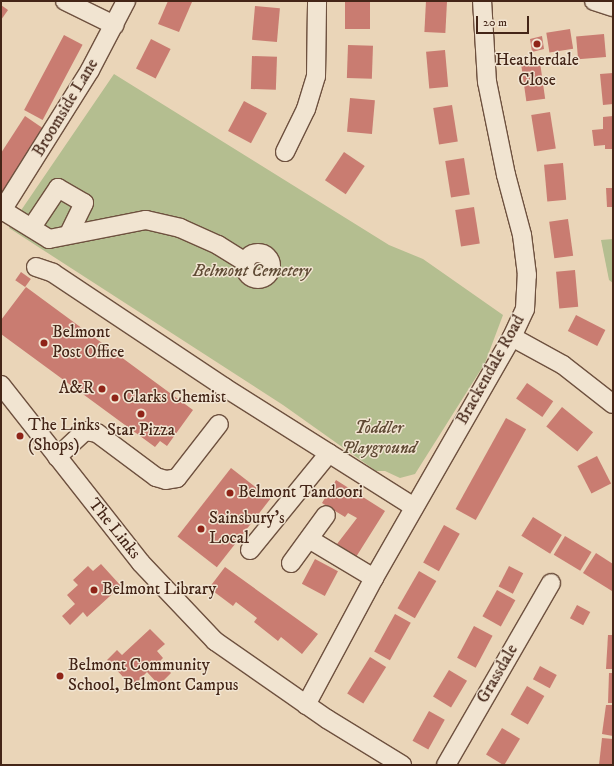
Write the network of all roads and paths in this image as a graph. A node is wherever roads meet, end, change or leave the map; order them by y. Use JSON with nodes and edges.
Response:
{"nodes":[{"id":1,"x":65,"y":1,"type":"edge"},
{"id":2,"x":126,"y":1,"type":"edge"},
{"id":3,"x":317,"y":1,"type":"edge"},
{"id":4,"x":482,"y":1,"type":"edge"},
{"id":5,"x":594,"y":1,"type":"edge"},
{"id":6,"x":613,"y":7,"type":"edge"},
{"id":7,"x":114,"y":25,"type":"junction"},
{"id":8,"x":285,"y":152,"type":"dead end"},
{"id":9,"x":1,"y":211,"type":"edge"},
{"id":10,"x":32,"y":227,"type":"junction"},
{"id":11,"x":69,"y":234,"type":"junction"},
{"id":12,"x":245,"y":262,"type":"dead end"},
{"id":13,"x":36,"y":267,"type":"dead end"},
{"id":14,"x":512,"y":337,"type":"junction"},
{"id":15,"x":1,"y":385,"type":"edge"},
{"id":16,"x":613,"y":404,"type":"edge"},
{"id":17,"x":219,"y":424,"type":"dead end"},
{"id":18,"x":329,"y":453,"type":"junction"},
{"id":19,"x":57,"y":457,"type":"junction"},
{"id":20,"x":414,"y":506,"type":"junction"},
{"id":21,"x":326,"y":515,"type":"dead end"},
{"id":22,"x":309,"y":539,"type":"junction"},
{"id":23,"x":250,"y":550,"type":"dead end"},
{"id":24,"x":291,"y":563,"type":"dead end"},
{"id":25,"x":374,"y":578,"type":"junction"},
{"id":26,"x":551,"y":583,"type":"dead end"},
{"id":27,"x":306,"y":705,"type":"junction"},
{"id":28,"x":402,"y":765,"type":"edge"},
{"id":29,"x":446,"y":765,"type":"edge"}],
"edges":[{"from":1,"to":7,"type":"street"},
{"from":2,"to":7,"type":"street","name":"Broomside Lane"},
{"from":3,"to":8,"type":"street"},
{"from":4,"to":14,"type":"street","name":"Brackendale Road"},
{"from":5,"to":6,"type":"street"},
{"from":7,"to":9,"type":"street","name":"Broomside Lane"},
{"from":9,"to":10,"type":"street"},
{"from":10,"to":11,"type":"street"},
{"from":10,"to":11,"type":"street"},
{"from":11,"to":12,"type":"street"},
{"from":13,"to":18,"type":"street"},
{"from":14,"to":16,"type":"street"},
{"from":14,"to":20,"type":"street","name":"Brackendale Road"},
{"from":15,"to":19,"type":"street","name":"The Links"},
{"from":17,"to":19,"type":"street"},
{"from":18,"to":20,"type":"street"},
{"from":18,"to":23,"type":"street"},
{"from":19,"to":27,"type":"street","name":"The Links"},
{"from":20,"to":25,"type":"street","name":"Brackendale Road"},
{"from":21,"to":22,"type":"street"},
{"from":22,"to":24,"type":"street"},
{"from":22,"to":25,"type":"street"},
{"from":25,"to":27,"type":"street","name":"Brackendale Road"},
{"from":26,"to":29,"type":"street","name":"Grassdale"},
{"from":27,"to":28,"type":"street","name":"The Links"}]}
